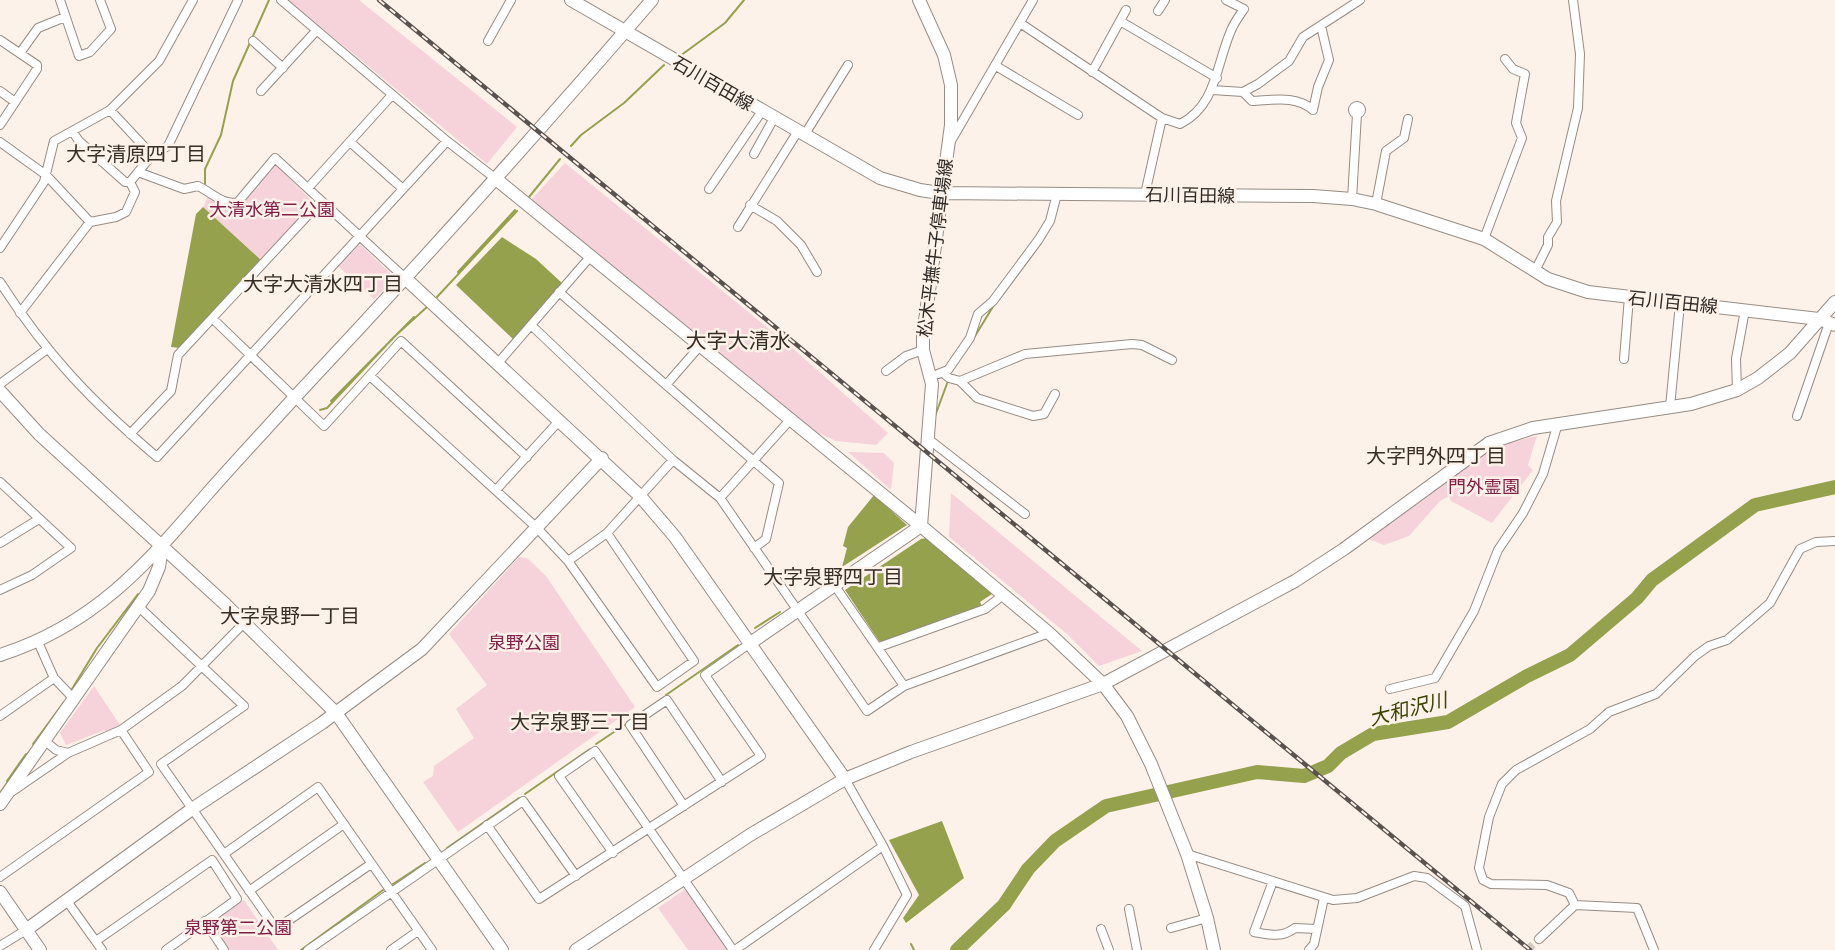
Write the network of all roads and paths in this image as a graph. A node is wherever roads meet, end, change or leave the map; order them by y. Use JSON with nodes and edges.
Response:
{"nodes":[{"id":1,"x":60,"y":0,"type":"edge"},
{"id":2,"x":100,"y":0,"type":"edge"},
{"id":3,"x":193,"y":0,"type":"edge"},
{"id":4,"x":238,"y":0,"type":"edge"},
{"id":5,"x":281,"y":0,"type":"edge"},
{"id":6,"x":511,"y":0,"type":"edge"},
{"id":7,"x":571,"y":0,"type":"edge"},
{"id":8,"x":652,"y":0,"type":"edge"},
{"id":9,"x":919,"y":0,"type":"edge"},
{"id":10,"x":1033,"y":0,"type":"edge"},
{"id":11,"x":1165,"y":0,"type":"edge"},
{"id":12,"x":1226,"y":0,"type":"edge"},
{"id":13,"x":1360,"y":0,"type":"edge"},
{"id":14,"x":1573,"y":0,"type":"edge"},
{"id":15,"x":1126,"y":10,"type":"dead end"},
{"id":16,"x":1158,"y":11,"type":"dead end"},
{"id":17,"x":65,"y":17,"type":"junction"},
{"id":18,"x":1120,"y":21,"type":"junction"},
{"id":19,"x":1020,"y":23,"type":"junction"},
{"id":20,"x":1321,"y":26,"type":"junction"},
{"id":21,"x":316,"y":31,"type":"junction"},
{"id":22,"x":625,"y":32,"type":"junction"},
{"id":23,"x":0,"y":40,"type":"edge"},
{"id":24,"x":253,"y":41,"type":"dead end"},
{"id":25,"x":488,"y":41,"type":"dead end"},
{"id":26,"x":20,"y":53,"type":"junction"},
{"id":27,"x":1505,"y":59,"type":"dead end"},
{"id":28,"x":848,"y":65,"type":"dead end"},
{"id":29,"x":996,"y":66,"type":"junction"},
{"id":30,"x":283,"y":68,"type":"junction"},
{"id":31,"x":1092,"y":72,"type":"junction"},
{"id":32,"x":1217,"y":78,"type":"junction"},
{"id":33,"x":1212,"y":90,"type":"junction"},
{"id":34,"x":0,"y":91,"type":"edge"},
{"id":35,"x":261,"y":92,"type":"dead end"},
{"id":36,"x":1243,"y":92,"type":"junction"},
{"id":37,"x":1358,"y":94,"type":"dead end"},
{"id":38,"x":392,"y":95,"type":"junction"},
{"id":39,"x":15,"y":102,"type":"junction"},
{"id":40,"x":110,"y":110,"type":"junction"},
{"id":41,"x":762,"y":111,"type":"junction"},
{"id":42,"x":1078,"y":115,"type":"dead end"},
{"id":43,"x":774,"y":118,"type":"junction"},
{"id":44,"x":1162,"y":118,"type":"junction"},
{"id":45,"x":1408,"y":119,"type":"dead end"},
{"id":46,"x":0,"y":125,"type":"edge"},
{"id":47,"x":72,"y":131,"type":"junction"},
{"id":48,"x":801,"y":133,"type":"junction"},
{"id":49,"x":447,"y":141,"type":"junction"},
{"id":50,"x":0,"y":142,"type":"edge"},
{"id":51,"x":350,"y":142,"type":"junction"},
{"id":52,"x":949,"y":144,"type":"junction"},
{"id":53,"x":754,"y":154,"type":"dead end"},
{"id":54,"x":152,"y":155,"type":"junction"},
{"id":55,"x":138,"y":172,"type":"junction"},
{"id":56,"x":46,"y":175,"type":"junction"},
{"id":57,"x":496,"y":179,"type":"junction"},
{"id":58,"x":130,"y":182,"type":"junction"},
{"id":59,"x":308,"y":188,"type":"junction"},
{"id":60,"x":403,"y":189,"type":"junction"},
{"id":61,"x":709,"y":189,"type":"dead end"},
{"id":62,"x":940,"y":192,"type":"junction"},
{"id":63,"x":1057,"y":194,"type":"junction"},
{"id":64,"x":1145,"y":194,"type":"junction"},
{"id":65,"x":1352,"y":199,"type":"junction"},
{"id":66,"x":321,"y":201,"type":"junction"},
{"id":67,"x":1376,"y":204,"type":"junction"},
{"id":68,"x":750,"y":205,"type":"junction"},
{"id":69,"x":90,"y":222,"type":"junction"},
{"id":70,"x":738,"y":227,"type":"dead end"},
{"id":71,"x":360,"y":236,"type":"junction"},
{"id":72,"x":1484,"y":239,"type":"junction"},
{"id":73,"x":0,"y":248,"type":"edge"},
{"id":74,"x":590,"y":257,"type":"junction"},
{"id":75,"x":1535,"y":271,"type":"junction"},
{"id":76,"x":817,"y":272,"type":"dead end"},
{"id":77,"x":405,"y":278,"type":"junction"},
{"id":78,"x":0,"y":282,"type":"edge"},
{"id":79,"x":560,"y":292,"type":"junction"},
{"id":80,"x":1629,"y":297,"type":"junction"},
{"id":81,"x":1835,"y":302,"type":"edge"},
{"id":82,"x":1680,"y":303,"type":"junction"},
{"id":83,"x":1745,"y":310,"type":"junction"},
{"id":84,"x":20,"y":313,"type":"junction"},
{"id":85,"x":213,"y":319,"type":"junction"},
{"id":86,"x":1828,"y":322,"type":"edge"},
{"id":87,"x":531,"y":326,"type":"junction"},
{"id":88,"x":699,"y":347,"type":"junction"},
{"id":89,"x":46,"y":350,"type":"junction"},
{"id":90,"x":923,"y":350,"type":"junction"},
{"id":91,"x":250,"y":354,"type":"junction"},
{"id":92,"x":1172,"y":360,"type":"dead end"},
{"id":93,"x":1624,"y":360,"type":"dead end"},
{"id":94,"x":498,"y":363,"type":"junction"},
{"id":95,"x":886,"y":371,"type":"dead end"},
{"id":96,"x":937,"y":374,"type":"junction"},
{"id":97,"x":370,"y":376,"type":"junction"},
{"id":98,"x":960,"y":381,"type":"junction"},
{"id":99,"x":0,"y":384,"type":"edge"},
{"id":100,"x":666,"y":385,"type":"junction"},
{"id":101,"x":1737,"y":390,"type":"junction"},
{"id":102,"x":0,"y":391,"type":"edge"},
{"id":103,"x":1055,"y":394,"type":"dead end"},
{"id":104,"x":296,"y":397,"type":"junction"},
{"id":105,"x":1670,"y":407,"type":"junction"},
{"id":106,"x":1797,"y":416,"type":"dead end"},
{"id":107,"x":560,"y":420,"type":"junction"},
{"id":108,"x":789,"y":421,"type":"junction"},
{"id":109,"x":1558,"y":423,"type":"junction"},
{"id":110,"x":130,"y":434,"type":"junction"},
{"id":111,"x":927,"y":438,"type":"junction"},
{"id":112,"x":527,"y":457,"type":"junction"},
{"id":113,"x":602,"y":458,"type":"junction"},
{"id":114,"x":673,"y":460,"type":"junction"},
{"id":115,"x":752,"y":460,"type":"junction"},
{"id":116,"x":0,"y":482,"type":"edge"},
{"id":117,"x":496,"y":490,"type":"junction"},
{"id":118,"x":4,"y":492,"type":"edge"},
{"id":119,"x":640,"y":496,"type":"junction"},
{"id":120,"x":720,"y":498,"type":"junction"},
{"id":121,"x":1025,"y":514,"type":"dead end"},
{"id":122,"x":39,"y":519,"type":"junction"},
{"id":123,"x":921,"y":526,"type":"junction"},
{"id":124,"x":537,"y":528,"type":"junction"},
{"id":125,"x":607,"y":533,"type":"junction"},
{"id":126,"x":1835,"y":541,"type":"edge"},
{"id":127,"x":0,"y":543,"type":"edge"},
{"id":128,"x":162,"y":548,"type":"junction"},
{"id":129,"x":754,"y":549,"type":"junction"},
{"id":130,"x":568,"y":561,"type":"junction"},
{"id":131,"x":835,"y":586,"type":"junction"},
{"id":132,"x":0,"y":590,"type":"edge"},
{"id":133,"x":1002,"y":596,"type":"junction"},
{"id":134,"x":138,"y":606,"type":"junction"},
{"id":135,"x":797,"y":610,"type":"junction"},
{"id":136,"x":244,"y":623,"type":"junction"},
{"id":137,"x":1049,"y":633,"type":"junction"},
{"id":138,"x":38,"y":642,"type":"junction"},
{"id":139,"x":749,"y":644,"type":"junction"},
{"id":140,"x":879,"y":647,"type":"junction"},
{"id":141,"x":0,"y":655,"type":"edge"},
{"id":142,"x":203,"y":668,"type":"junction"},
{"id":143,"x":54,"y":678,"type":"junction"},
{"id":144,"x":1103,"y":684,"type":"junction"},
{"id":145,"x":904,"y":686,"type":"junction"},
{"id":146,"x":1390,"y":689,"type":"dead end"},
{"id":147,"x":74,"y":699,"type":"junction"},
{"id":148,"x":336,"y":713,"type":"junction"},
{"id":149,"x":0,"y":716,"type":"edge"},
{"id":150,"x":121,"y":730,"type":"junction"},
{"id":151,"x":45,"y":741,"type":"junction"},
{"id":152,"x":68,"y":753,"type":"junction"},
{"id":153,"x":845,"y":779,"type":"junction"},
{"id":154,"x":722,"y":782,"type":"junction"},
{"id":155,"x":0,"y":803,"type":"edge"},
{"id":156,"x":684,"y":806,"type":"junction"},
{"id":157,"x":192,"y":809,"type":"junction"},
{"id":158,"x":344,"y":824,"type":"junction"},
{"id":159,"x":487,"y":825,"type":"junction"},
{"id":160,"x":650,"y":829,"type":"junction"},
{"id":161,"x":883,"y":846,"type":"junction"},
{"id":162,"x":613,"y":853,"type":"junction"},
{"id":163,"x":224,"y":854,"type":"junction"},
{"id":164,"x":1187,"y":854,"type":"junction"},
{"id":165,"x":439,"y":860,"type":"junction"},
{"id":166,"x":371,"y":864,"type":"junction"},
{"id":167,"x":576,"y":876,"type":"junction"},
{"id":168,"x":0,"y":877,"type":"edge"},
{"id":169,"x":683,"y":877,"type":"junction"},
{"id":170,"x":1273,"y":881,"type":"junction"},
{"id":171,"x":249,"y":891,"type":"junction"},
{"id":172,"x":390,"y":891,"type":"junction"},
{"id":173,"x":0,"y":892,"type":"edge"},
{"id":174,"x":1324,"y":898,"type":"junction"},
{"id":175,"x":67,"y":901,"type":"junction"},
{"id":176,"x":1575,"y":905,"type":"junction"},
{"id":177,"x":1129,"y":909,"type":"dead end"},
{"id":178,"x":1207,"y":918,"type":"junction"},
{"id":179,"x":205,"y":921,"type":"junction"},
{"id":180,"x":1171,"y":928,"type":"dead end"},
{"id":181,"x":1101,"y":929,"type":"dead end"},
{"id":182,"x":1317,"y":929,"type":"junction"},
{"id":183,"x":26,"y":930,"type":"junction"},
{"id":184,"x":418,"y":931,"type":"junction"},
{"id":185,"x":1539,"y":939,"type":"tunnel mouth"},
{"id":186,"x":96,"y":941,"type":"junction"},
{"id":187,"x":0,"y":946,"type":"edge"},
{"id":188,"x":40,"y":950,"type":"edge"},
{"id":189,"x":102,"y":950,"type":"edge"},
{"id":190,"x":166,"y":950,"type":"edge"},
{"id":191,"x":224,"y":950,"type":"edge"},
{"id":192,"x":308,"y":950,"type":"edge"},
{"id":193,"x":391,"y":950,"type":"edge"},
{"id":194,"x":432,"y":950,"type":"edge"},
{"id":195,"x":502,"y":950,"type":"edge"},
{"id":196,"x":576,"y":950,"type":"edge"},
{"id":197,"x":734,"y":950,"type":"edge"},
{"id":198,"x":874,"y":950,"type":"edge"},
{"id":199,"x":1109,"y":950,"type":"edge"},
{"id":200,"x":1137,"y":950,"type":"edge"},
{"id":201,"x":1214,"y":950,"type":"edge"},
{"id":202,"x":1309,"y":950,"type":"edge"},
{"id":203,"x":1477,"y":950,"type":"edge"},
{"id":204,"x":1654,"y":950,"type":"edge"}],
"edges":[{"from":1,"to":17,"type":"street"},
{"from":2,"to":17,"type":"street"},
{"from":3,"to":40,"type":"street"},
{"from":4,"to":54,"type":"street"},
{"from":5,"to":21,"type":"street"},
{"from":6,"to":25,"type":"street"},
{"from":7,"to":22,"type":"street","name":"石川百田線"},
{"from":8,"to":22,"type":"street"},
{"from":9,"to":52,"type":"street","name":"松木平撫牛子停車場線"},
{"from":10,"to":19,"type":"street"},
{"from":11,"to":16,"type":"street"},
{"from":12,"to":32,"type":"street"},
{"from":13,"to":20,"type":"street"},
{"from":14,"to":75,"type":"street"},
{"from":15,"to":18,"type":"street"},
{"from":17,"to":26,"type":"street"},
{"from":18,"to":31,"type":"street"},
{"from":18,"to":32,"type":"street"},
{"from":19,"to":29,"type":"street"},
{"from":19,"to":31,"type":"street"},
{"from":20,"to":36,"type":"street"},
{"from":20,"to":36,"type":"street"},
{"from":21,"to":30,"type":"street"},
{"from":21,"to":38,"type":"street"},
{"from":22,"to":41,"type":"street","name":"石川百田線"},
{"from":22,"to":57,"type":"street"},
{"from":23,"to":26,"type":"street"},
{"from":24,"to":30,"type":"street"},
{"from":26,"to":39,"type":"street"},
{"from":27,"to":72,"type":"street"},
{"from":28,"to":48,"type":"street"},
{"from":29,"to":42,"type":"street"},
{"from":29,"to":52,"type":"street"},
{"from":30,"to":35,"type":"street"},
{"from":31,"to":44,"type":"street"},
{"from":32,"to":33,"type":"street"},
{"from":33,"to":36,"type":"street"},
{"from":33,"to":44,"type":"street"},
{"from":34,"to":39,"type":"street"},
{"from":37,"to":65,"type":"street"},
{"from":38,"to":49,"type":"street"},
{"from":38,"to":51,"type":"street"},
{"from":39,"to":46,"type":"street"},
{"from":40,"to":47,"type":"street"},
{"from":40,"to":54,"type":"street"},
{"from":41,"to":43,"type":"street","name":"石川百田線"},
{"from":41,"to":61,"type":"street"},
{"from":43,"to":48,"type":"street","name":"石川百田線"},
{"from":43,"to":53,"type":"street"},
{"from":44,"to":64,"type":"street"},
{"from":45,"to":67,"type":"street"},
{"from":47,"to":56,"type":"street"},
{"from":47,"to":58,"type":"street"},
{"from":48,"to":62,"type":"street","name":"石川百田線"},
{"from":48,"to":68,"type":"street"},
{"from":49,"to":57,"type":"street"},
{"from":49,"to":60,"type":"street"},
{"from":50,"to":56,"type":"street"},
{"from":51,"to":59,"type":"street"},
{"from":51,"to":60,"type":"street"},
{"from":52,"to":62,"type":"street","name":"松木平撫牛子停車場線"},
{"from":54,"to":55,"type":"street"},
{"from":55,"to":58,"type":"street"},
{"from":55,"to":59,"type":"street"},
{"from":56,"to":69,"type":"street"},
{"from":56,"to":73,"type":"street"},
{"from":57,"to":74,"type":"street"},
{"from":57,"to":77,"type":"street"},
{"from":58,"to":69,"type":"street"},
{"from":59,"to":66,"type":"street"},
{"from":60,"to":71,"type":"street"},
{"from":62,"to":63,"type":"street","name":"石川百田線"},
{"from":62,"to":90,"type":"street","name":"松木平撫牛子停車場線"},
{"from":63,"to":64,"type":"street","name":"石川百田線"},
{"from":63,"to":96,"type":"street"},
{"from":64,"to":65,"type":"street","name":"石川百田線"},
{"from":65,"to":67,"type":"street","name":"石川百田線"},
{"from":66,"to":71,"type":"street"},
{"from":66,"to":85,"type":"street"},
{"from":67,"to":72,"type":"street","name":"石川百田線"},
{"from":68,"to":70,"type":"street"},
{"from":68,"to":76,"type":"street"},
{"from":69,"to":84,"type":"street"},
{"from":71,"to":77,"type":"street"},
{"from":71,"to":91,"type":"street"},
{"from":72,"to":75,"type":"street","name":"石川百田線"},
{"from":74,"to":79,"type":"street"},
{"from":74,"to":88,"type":"street"},
{"from":75,"to":80,"type":"street","name":"石川百田線"},
{"from":77,"to":94,"type":"street"},
{"from":77,"to":104,"type":"street"},
{"from":78,"to":84,"type":"street"},
{"from":79,"to":87,"type":"street"},
{"from":79,"to":100,"type":"street"},
{"from":80,"to":82,"type":"street","name":"石川百田線"},
{"from":80,"to":93,"type":"street"},
{"from":81,"to":86,"type":"street"},
{"from":82,"to":83,"type":"street","name":"石川百田線"},
{"from":82,"to":105,"type":"street"},
{"from":83,"to":86,"type":"street","name":"石川百田線"},
{"from":83,"to":101,"type":"street"},
{"from":84,"to":89,"type":"street"},
{"from":85,"to":91,"type":"street"},
{"from":85,"to":110,"type":"street"},
{"from":86,"to":101,"type":"street"},
{"from":86,"to":106,"type":"street"},
{"from":87,"to":94,"type":"street"},
{"from":87,"to":114,"type":"street"},
{"from":88,"to":100,"type":"street"},
{"from":88,"to":108,"type":"street"},
{"from":89,"to":99,"type":"street"},
{"from":89,"to":110,"type":"street"},
{"from":90,"to":95,"type":"street"},
{"from":90,"to":96,"type":"street","name":"松木平撫牛子停車場線"},
{"from":91,"to":104,"type":"street"},
{"from":91,"to":110,"type":"street"},
{"from":92,"to":98,"type":"street"},
{"from":94,"to":107,"type":"street"},
{"from":96,"to":98,"type":"street"},
{"from":96,"to":111,"type":"street","name":"松木平撫牛子停車場線"},
{"from":97,"to":104,"type":"street"},
{"from":97,"to":112,"type":"street"},
{"from":97,"to":117,"type":"street"},
{"from":98,"to":103,"type":"street"},
{"from":100,"to":115,"type":"street"},
{"from":101,"to":105,"type":"street"},
{"from":102,"to":128,"type":"street"},
{"from":104,"to":128,"type":"street"},
{"from":105,"to":109,"type":"street"},
{"from":107,"to":112,"type":"street"},
{"from":107,"to":113,"type":"street"},
{"from":108,"to":115,"type":"street"},
{"from":108,"to":123,"type":"street"},
{"from":109,"to":144,"type":"street"},
{"from":109,"to":146,"type":"street"},
{"from":111,"to":121,"type":"street"},
{"from":111,"to":123,"type":"street","name":"松木平撫牛子停車場線"},
{"from":112,"to":117,"type":"street"},
{"from":113,"to":119,"type":"street"},
{"from":113,"to":124,"type":"street"},
{"from":114,"to":119,"type":"street"},
{"from":114,"to":120,"type":"street"},
{"from":115,"to":120,"type":"street"},
{"from":115,"to":129,"type":"street"},
{"from":116,"to":118,"type":"street"},
{"from":117,"to":124,"type":"street"},
{"from":118,"to":122,"type":"street"},
{"from":119,"to":125,"type":"street"},
{"from":119,"to":139,"type":"street"},
{"from":120,"to":129,"type":"street"},
{"from":122,"to":127,"type":"street"},
{"from":122,"to":132,"type":"street"},
{"from":123,"to":131,"type":"street"},
{"from":123,"to":133,"type":"street"},
{"from":124,"to":130,"type":"street"},
{"from":124,"to":148,"type":"street"},
{"from":125,"to":130,"type":"street"},
{"from":125,"to":130,"type":"street"},
{"from":126,"to":176,"type":"street"},
{"from":128,"to":134,"type":"street"},
{"from":128,"to":136,"type":"street"},
{"from":128,"to":138,"type":"street"},
{"from":129,"to":135,"type":"street"},
{"from":131,"to":135,"type":"street"},
{"from":131,"to":140,"type":"street"},
{"from":133,"to":137,"type":"street"},
{"from":133,"to":140,"type":"street"},
{"from":134,"to":142,"type":"street"},
{"from":134,"to":147,"type":"street"},
{"from":135,"to":139,"type":"street"},
{"from":135,"to":145,"type":"street"},
{"from":136,"to":142,"type":"street"},
{"from":136,"to":148,"type":"street"},
{"from":137,"to":144,"type":"street"},
{"from":137,"to":145,"type":"street"},
{"from":138,"to":141,"type":"street"},
{"from":138,"to":143,"type":"street"},
{"from":139,"to":153,"type":"street"},
{"from":139,"to":154,"type":"street"},
{"from":140,"to":145,"type":"street"},
{"from":142,"to":150,"type":"street"},
{"from":142,"to":157,"type":"street"},
{"from":143,"to":147,"type":"street"},
{"from":143,"to":149,"type":"street"},
{"from":144,"to":153,"type":"street"},
{"from":144,"to":164,"type":"street"},
{"from":147,"to":151,"type":"street"},
{"from":148,"to":157,"type":"street"},
{"from":148,"to":165,"type":"street"},
{"from":150,"to":152,"type":"street"},
{"from":150,"to":168,"type":"street"},
{"from":151,"to":152,"type":"street"},
{"from":151,"to":155,"type":"street"},
{"from":152,"to":155,"type":"street"},
{"from":153,"to":161,"type":"street"},
{"from":153,"to":169,"type":"street"},
{"from":154,"to":156,"type":"street"},
{"from":154,"to":156,"type":"street"},
{"from":156,"to":160,"type":"street"},
{"from":157,"to":163,"type":"street"},
{"from":157,"to":175,"type":"street"},
{"from":158,"to":163,"type":"street"},
{"from":158,"to":166,"type":"street"},
{"from":158,"to":171,"type":"street"},
{"from":159,"to":165,"type":"street"},
{"from":159,"to":167,"type":"street"},
{"from":159,"to":167,"type":"street"},
{"from":160,"to":162,"type":"street"},
{"from":160,"to":162,"type":"street"},
{"from":160,"to":169,"type":"street"},
{"from":161,"to":197,"type":"street"},
{"from":161,"to":198,"type":"street"},
{"from":162,"to":167,"type":"street"},
{"from":163,"to":171,"type":"street"},
{"from":164,"to":170,"type":"street"},
{"from":164,"to":178,"type":"street"},
{"from":165,"to":172,"type":"street"},
{"from":165,"to":195,"type":"street"},
{"from":166,"to":171,"type":"street"},
{"from":166,"to":172,"type":"street"},
{"from":169,"to":196,"type":"street"},
{"from":169,"to":197,"type":"street"},
{"from":170,"to":174,"type":"street"},
{"from":170,"to":182,"type":"street"},
{"from":172,"to":184,"type":"street"},
{"from":172,"to":192,"type":"street"},
{"from":173,"to":183,"type":"street"},
{"from":174,"to":182,"type":"street"},
{"from":174,"to":203,"type":"street"},
{"from":175,"to":183,"type":"street"},
{"from":175,"to":186,"type":"street"},
{"from":176,"to":185,"type":"street"},
{"from":176,"to":204,"type":"street"},
{"from":177,"to":200,"type":"street"},
{"from":178,"to":180,"type":"street"},
{"from":178,"to":201,"type":"street"},
{"from":179,"to":186,"type":"street"},
{"from":179,"to":190,"type":"street"},
{"from":179,"to":191,"type":"street"},
{"from":181,"to":199,"type":"street"},
{"from":182,"to":202,"type":"street"},
{"from":183,"to":187,"type":"street"},
{"from":183,"to":188,"type":"street"},
{"from":184,"to":193,"type":"street"},
{"from":184,"to":194,"type":"street"},
{"from":186,"to":189,"type":"street"}]}
